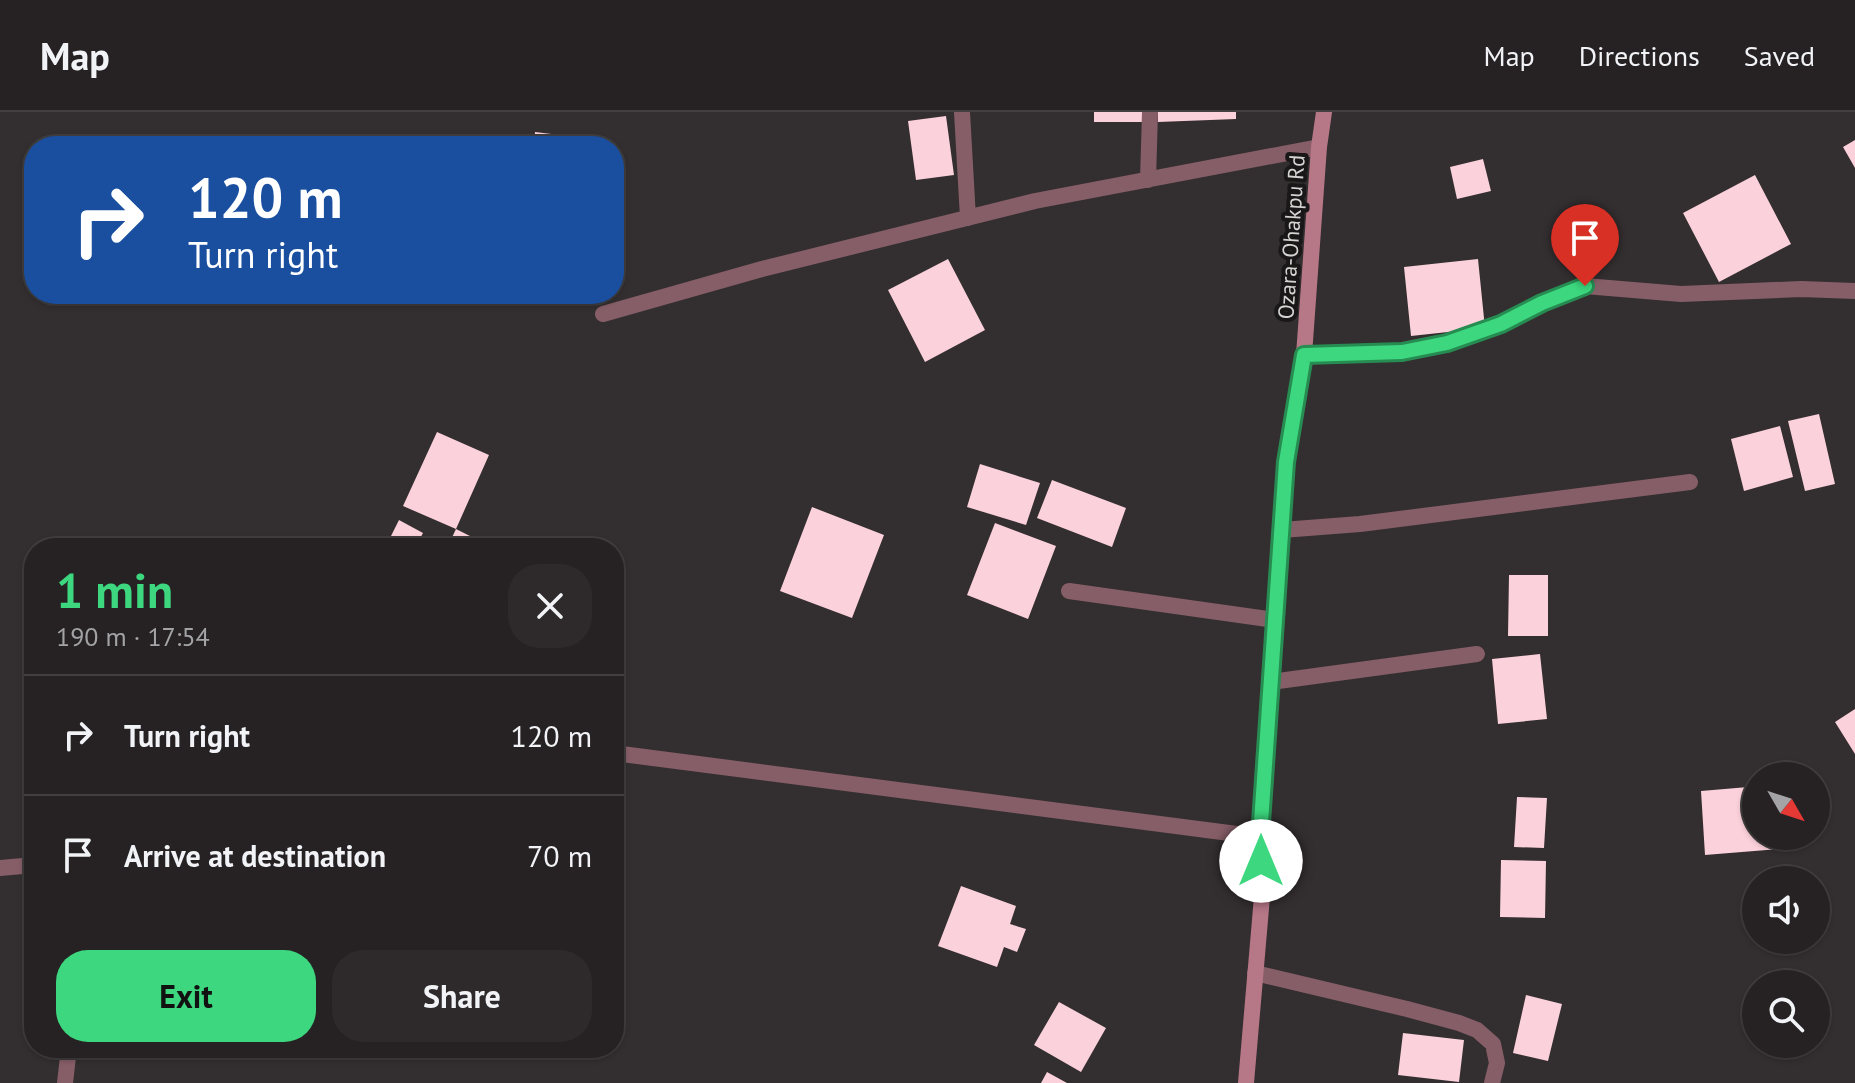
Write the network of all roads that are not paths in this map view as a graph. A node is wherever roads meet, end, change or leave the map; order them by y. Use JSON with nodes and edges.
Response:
{"nodes":[{"id":1,"x":962,"y":112,"type":"edge"},
{"id":2,"x":1150,"y":112,"type":"edge"},
{"id":3,"x":1324,"y":112,"type":"edge"},
{"id":4,"x":1319,"y":147,"type":"junction"},
{"id":5,"x":1148,"y":180,"type":"junction"},
{"id":6,"x":968,"y":218,"type":"junction"},
{"id":7,"x":1855,"y":291,"type":"edge"},
{"id":8,"x":603,"y":314,"type":"dead end"},
{"id":9,"x":1304,"y":355,"type":"junction"},
{"id":10,"x":1690,"y":482,"type":"dead end"},
{"id":11,"x":1282,"y":530,"type":"junction"},
{"id":12,"x":1069,"y":591,"type":"dead end"},
{"id":13,"x":1275,"y":620,"type":"junction"},
{"id":14,"x":1477,"y":654,"type":"dead end"},
{"id":15,"x":1271,"y":682,"type":"junction"},
{"id":16,"x":624,"y":754,"type":"edge"},
{"id":17,"x":1260,"y":837,"type":"junction"},
{"id":18,"x":24,"y":866,"type":"edge"},
{"id":19,"x":0,"y":868,"type":"edge"},
{"id":20,"x":1255,"y":973,"type":"junction"},
{"id":21,"x":68,"y":1058,"type":"edge"},
{"id":22,"x":65,"y":1083,"type":"edge"},
{"id":23,"x":1246,"y":1083,"type":"edge"},
{"id":24,"x":1492,"y":1083,"type":"edge"}],
"edges":[{"from":1,"to":6,"type":"street"},
{"from":2,"to":5,"type":"street"},
{"from":3,"to":4,"type":"main road","name":"Ozara-Ohakpu Rd"},
{"from":4,"to":5,"type":"street"},
{"from":4,"to":9,"type":"main road","name":"Ozara-Ohakpu Rd"},
{"from":5,"to":6,"type":"street"},
{"from":6,"to":8,"type":"street"},
{"from":7,"to":9,"type":"street"},
{"from":9,"to":11,"type":"main road","name":"Ozara-Ohakpu Rd"},
{"from":10,"to":11,"type":"street"},
{"from":11,"to":13,"type":"main road","name":"Ozara-Ohakpu Rd"},
{"from":12,"to":13,"type":"street"},
{"from":13,"to":15,"type":"main road","name":"Ozara-Ohakpu Rd"},
{"from":14,"to":15,"type":"street"},
{"from":15,"to":17,"type":"main road","name":"Ozara-Ohakpu Rd"},
{"from":16,"to":17,"type":"street"},
{"from":17,"to":20,"type":"main road","name":"Ozara-Ohakpu Rd"},
{"from":18,"to":19,"type":"street"},
{"from":20,"to":23,"type":"main road","name":"Ozara-Ohakpu Rd"},
{"from":20,"to":24,"type":"street"},
{"from":21,"to":22,"type":"street"}]}
